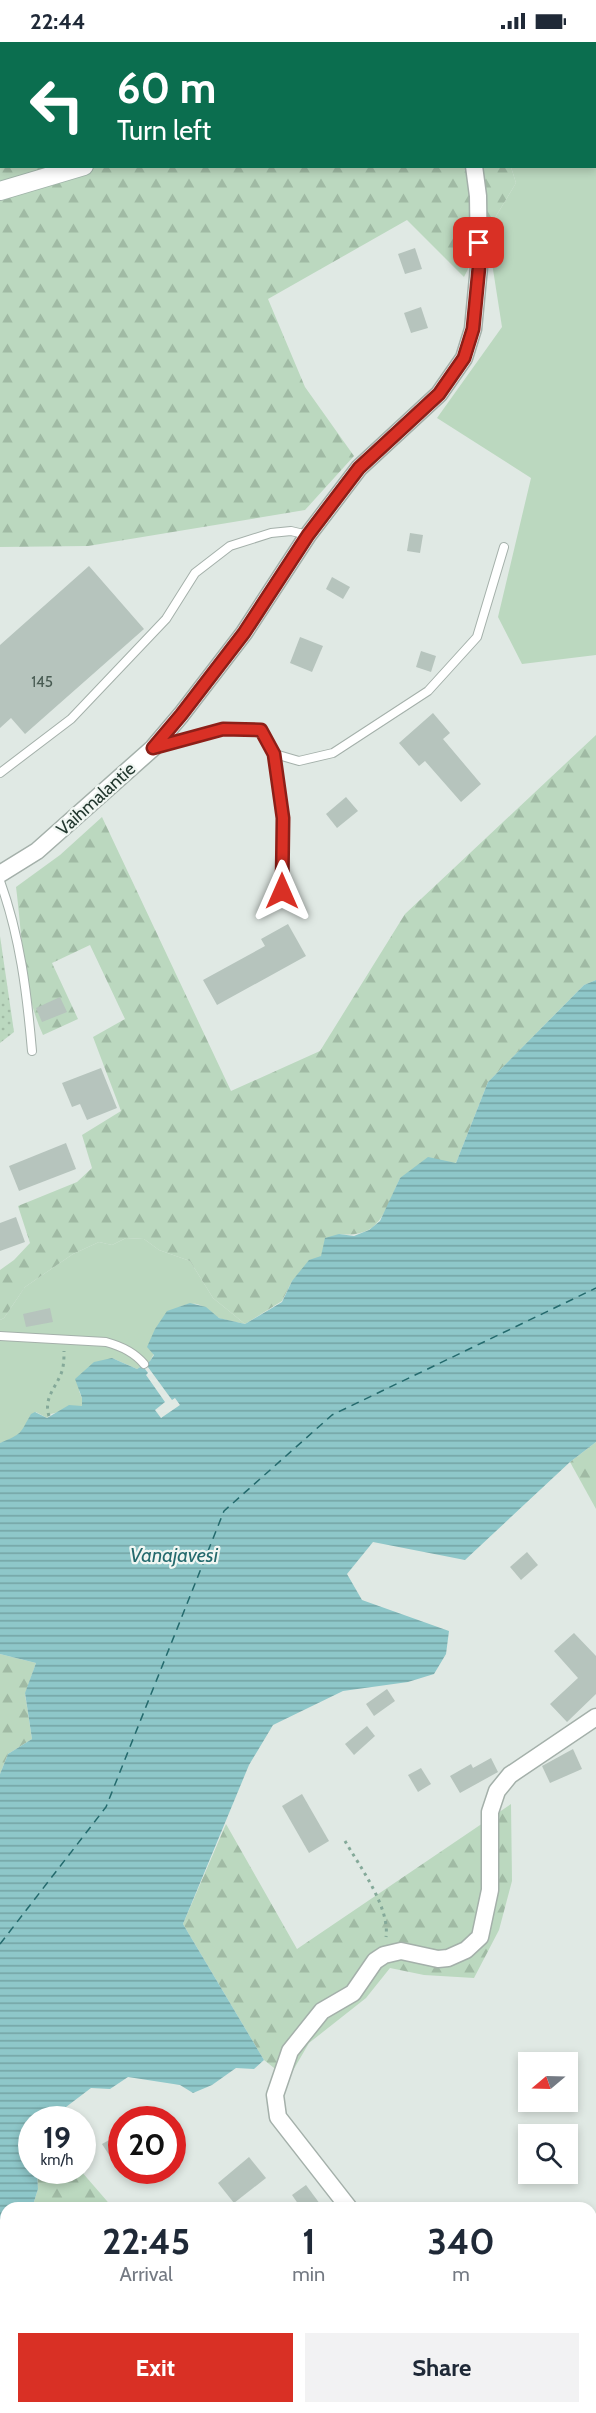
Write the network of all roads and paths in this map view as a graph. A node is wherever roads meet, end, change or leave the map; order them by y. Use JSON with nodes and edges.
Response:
{"nodes":[{"id":1,"x":77,"y":168,"type":"edge"},
{"id":2,"x":474,"y":168,"type":"edge"},
{"id":3,"x":0,"y":191,"type":"edge"},
{"id":4,"x":308,"y":535,"type":"junction"},
{"id":5,"x":504,"y":547,"type":"dead end"},
{"id":6,"x":153,"y":748,"type":"junction"},
{"id":7,"x":274,"y":754,"type":"junction"},
{"id":8,"x":0,"y":773,"type":"edge"},
{"id":9,"x":0,"y":874,"type":"edge"},
{"id":10,"x":0,"y":881,"type":"edge"},
{"id":11,"x":282,"y":891,"type":"dead end"},
{"id":12,"x":32,"y":1051,"type":"dead end"},
{"id":13,"x":0,"y":1336,"type":"edge"},
{"id":14,"x":63,"y":1339,"type":"junction"},
{"id":15,"x":144,"y":1364,"type":"dead end"},
{"id":16,"x":49,"y":1416,"type":"dead end"},
{"id":17,"x":596,"y":1717,"type":"edge"},
{"id":18,"x":345,"y":1841,"type":"dead end"},
{"id":19,"x":384,"y":1955,"type":"junction"},
{"id":20,"x":345,"y":2202,"type":"edge"}],
"edges":[{"from":1,"to":3,"type":"street"},
{"from":2,"to":4,"type":"street","name":"Vaihmalantie"},
{"from":4,"to":6,"type":"street","name":"Vaihmalantie"},
{"from":4,"to":8,"type":"lane"},
{"from":5,"to":7,"type":"lane"},
{"from":6,"to":7,"type":"lane"},
{"from":6,"to":9,"type":"street","name":"Vaihmalantie"},
{"from":7,"to":11,"type":"lane"},
{"from":10,"to":12,"type":"lane"},
{"from":13,"to":14,"type":"lane"},
{"from":14,"to":15,"type":"lane"},
{"from":14,"to":16,"type":"path"},
{"from":17,"to":19,"type":"street"},
{"from":18,"to":19,"type":"path"},
{"from":19,"to":20,"type":"street"}]}
